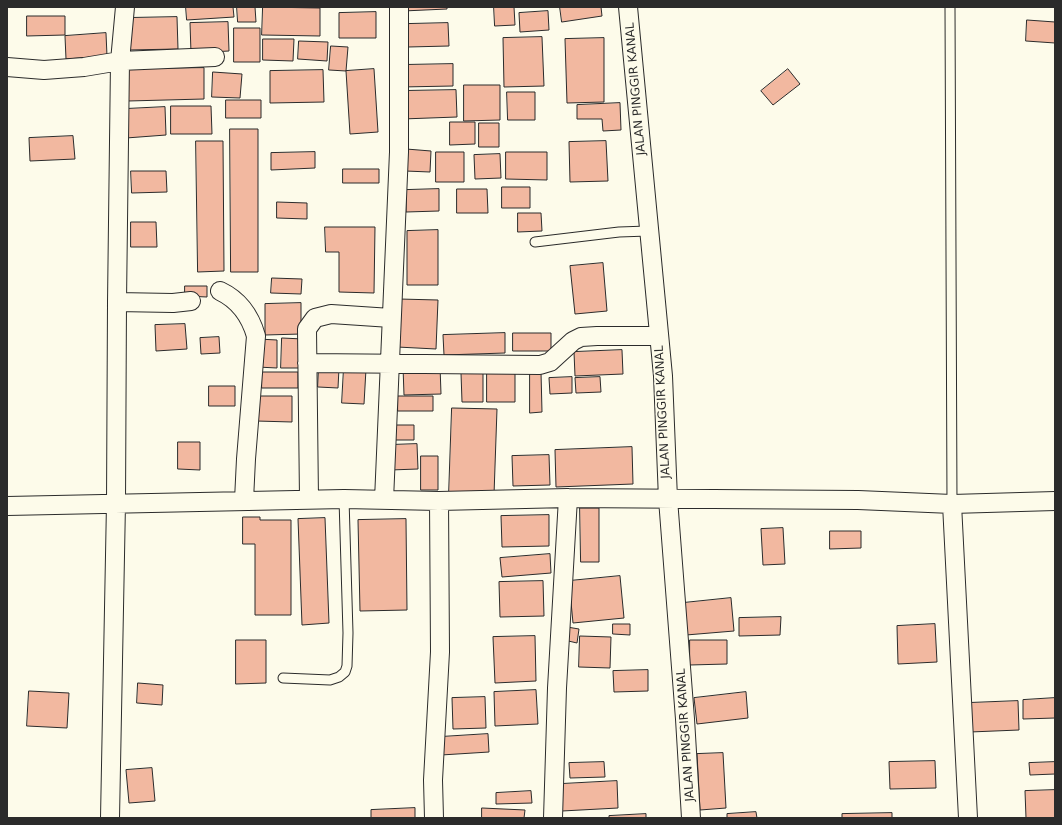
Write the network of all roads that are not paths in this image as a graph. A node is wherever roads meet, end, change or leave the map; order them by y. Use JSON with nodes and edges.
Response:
{"nodes":[{"id":1,"x":125,"y":7,"type":"edge"},
{"id":2,"x":400,"y":7,"type":"edge"},
{"id":3,"x":628,"y":7,"type":"edge"},
{"id":4,"x":950,"y":7,"type":"edge"},
{"id":5,"x":215,"y":57,"type":"dead end"},
{"id":6,"x":120,"y":61,"type":"junction"},
{"id":7,"x":7,"y":67,"type":"edge"},
{"id":8,"x":648,"y":231,"type":"junction"},
{"id":9,"x":535,"y":242,"type":"dead end"},
{"id":10,"x":220,"y":291,"type":"dead end"},
{"id":11,"x":191,"y":301,"type":"dead end"},
{"id":12,"x":117,"y":302,"type":"junction"},
{"id":13,"x":391,"y":318,"type":"junction"},
{"id":14,"x":658,"y":336,"type":"junction"},
{"id":15,"x":307,"y":363,"type":"junction"},
{"id":16,"x":390,"y":364,"type":"junction"},
{"id":17,"x":568,"y":498,"type":"junction"},
{"id":18,"x":309,"y":499,"type":"junction"},
{"id":19,"x":344,"y":499,"type":"junction"},
{"id":20,"x":668,"y":499,"type":"junction"},
{"id":21,"x":244,"y":500,"type":"junction"},
{"id":22,"x":384,"y":500,"type":"junction"},
{"id":23,"x":439,"y":501,"type":"junction"},
{"id":24,"x":1055,"y":501,"type":"edge"},
{"id":25,"x":116,"y":503,"type":"junction"},
{"id":26,"x":952,"y":504,"type":"junction"},
{"id":27,"x":7,"y":506,"type":"edge"},
{"id":28,"x":283,"y":678,"type":"dead end"},
{"id":29,"x":110,"y":818,"type":"edge"},
{"id":30,"x":434,"y":818,"type":"edge"},
{"id":31,"x":553,"y":818,"type":"edge"},
{"id":32,"x":691,"y":818,"type":"edge"},
{"id":33,"x":968,"y":818,"type":"edge"}],
"edges":[{"from":1,"to":6,"type":"street"},
{"from":2,"to":13,"type":"street"},
{"from":3,"to":8,"type":"street","name":"JALAN PINGGIR KANAL"},
{"from":4,"to":26,"type":"lane"},
{"from":5,"to":6,"type":"street"},
{"from":6,"to":7,"type":"street"},
{"from":6,"to":12,"type":"street"},
{"from":8,"to":9,"type":"lane"},
{"from":8,"to":14,"type":"street","name":"JALAN PINGGIR KANAL"},
{"from":10,"to":21,"type":"street"},
{"from":11,"to":12,"type":"street"},
{"from":12,"to":25,"type":"street"},
{"from":13,"to":15,"type":"street"},
{"from":13,"to":16,"type":"street"},
{"from":14,"to":16,"type":"street"},
{"from":14,"to":20,"type":"street","name":"JALAN PINGGIR KANAL"},
{"from":15,"to":16,"type":"street"},
{"from":15,"to":18,"type":"street"},
{"from":16,"to":22,"type":"street"},
{"from":17,"to":20,"type":"street"},
{"from":17,"to":23,"type":"street"},
{"from":17,"to":31,"type":"street"},
{"from":18,"to":19,"type":"street"},
{"from":18,"to":21,"type":"street"},
{"from":19,"to":22,"type":"street"},
{"from":19,"to":28,"type":"lane"},
{"from":20,"to":26,"type":"street"},
{"from":20,"to":32,"type":"street","name":"JALAN PINGGIR KANAL"},
{"from":21,"to":25,"type":"street"},
{"from":22,"to":23,"type":"street"},
{"from":23,"to":30,"type":"street"},
{"from":24,"to":26,"type":"street"},
{"from":25,"to":27,"type":"street"},
{"from":25,"to":29,"type":"street"},
{"from":26,"to":33,"type":"street"}]}
